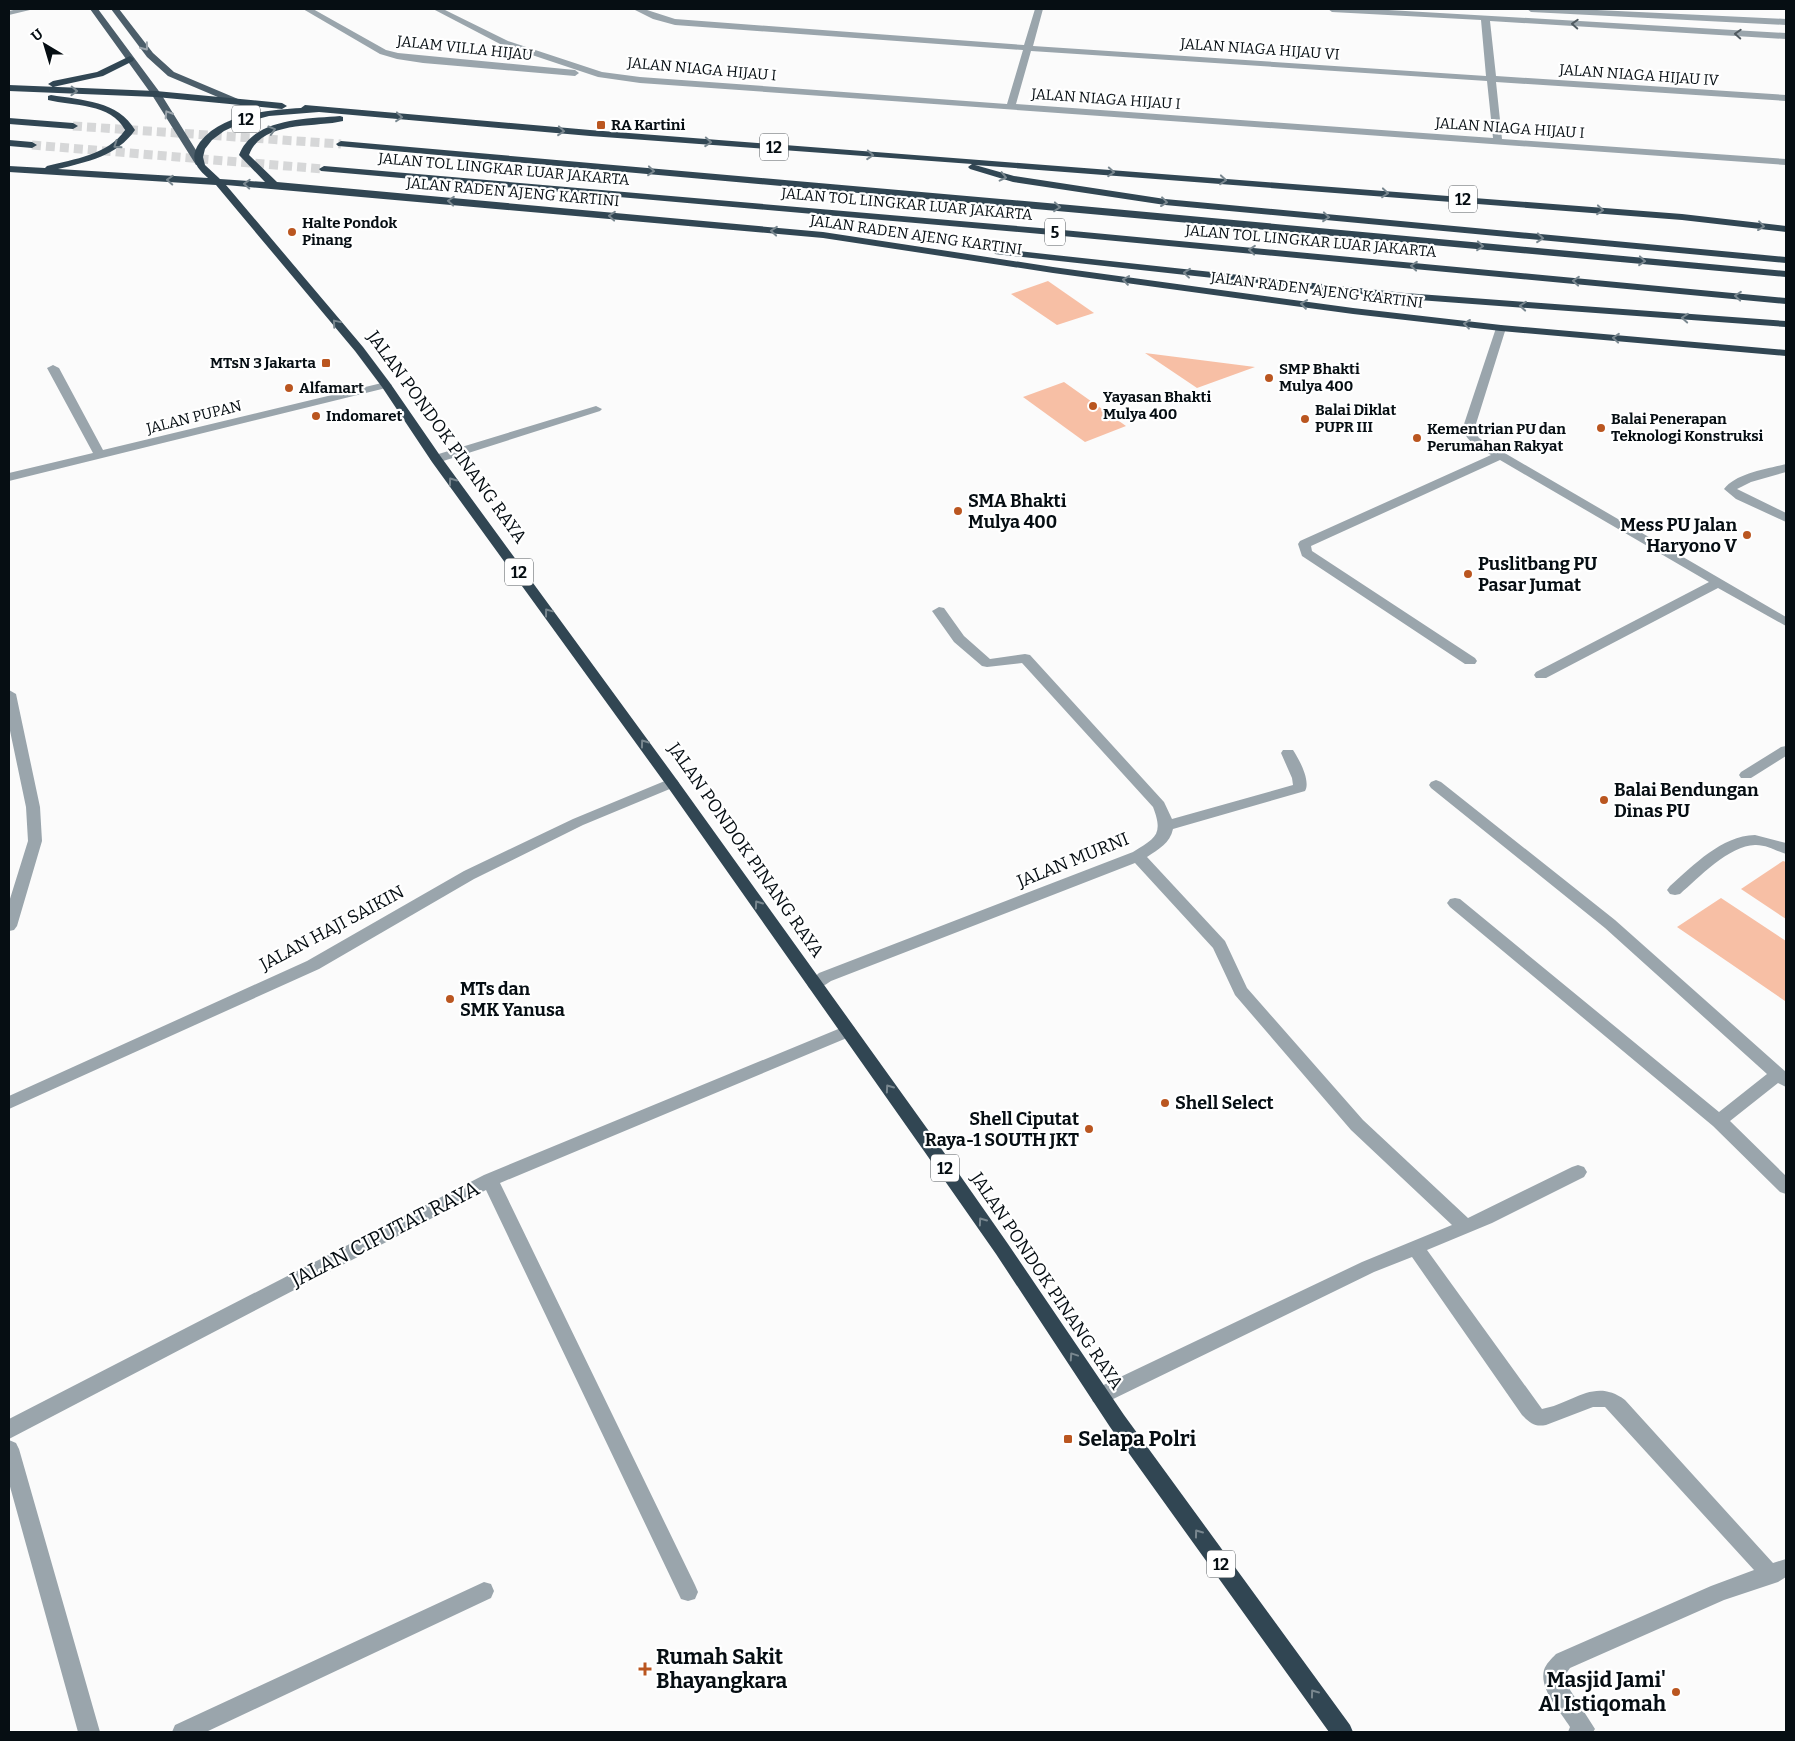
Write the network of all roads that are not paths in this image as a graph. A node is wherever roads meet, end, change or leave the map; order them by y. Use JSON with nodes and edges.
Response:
{"nodes":[{"id":1,"x":30,"y":9,"type":"edge"},
{"id":2,"x":94,"y":9,"type":"edge"},
{"id":3,"x":307,"y":9,"type":"edge"},
{"id":4,"x":437,"y":9,"type":"edge"},
{"id":5,"x":637,"y":9,"type":"edge"},
{"id":6,"x":1039,"y":9,"type":"edge"},
{"id":7,"x":1332,"y":9,"type":"edge"},
{"id":8,"x":1531,"y":9,"type":"edge"},
{"id":9,"x":1765,"y":9,"type":"edge"},
{"id":10,"x":1378,"y":10,"type":"edge"},
{"id":11,"x":117,"y":11,"type":"edge"},
{"id":12,"x":9,"y":13,"type":"edge"},
{"id":13,"x":101,"y":18,"type":"junction"},
{"id":14,"x":1485,"y":19,"type":"junction"},
{"id":15,"x":1774,"y":21,"type":"junction"},
{"id":16,"x":1786,"y":22,"type":"edge"},
{"id":17,"x":1786,"y":36,"type":"edge"},
{"id":18,"x":1028,"y":47,"type":"junction"},
{"id":19,"x":130,"y":59,"type":"junction"},
{"id":20,"x":601,"y":75,"type":"junction"},
{"id":21,"x":1490,"y":78,"type":"junction"},
{"id":22,"x":25,"y":89,"type":"junction"},
{"id":23,"x":9,"y":90,"type":"edge"},
{"id":24,"x":156,"y":94,"type":"junction"},
{"id":25,"x":1786,"y":98,"type":"edge"},
{"id":26,"x":234,"y":101,"type":"junction"},
{"id":27,"x":1011,"y":107,"type":"junction"},
{"id":28,"x":316,"y":110,"type":"junction"},
{"id":29,"x":374,"y":115,"type":"junction"},
{"id":30,"x":9,"y":122,"type":"edge"},
{"id":31,"x":73,"y":126,"type":"tunnel mouth"},
{"id":32,"x":1498,"y":142,"type":"junction"},
{"id":33,"x":9,"y":143,"type":"edge"},
{"id":34,"x":341,"y":144,"type":"tunnel mouth"},
{"id":35,"x":32,"y":145,"type":"tunnel mouth"},
{"id":36,"x":957,"y":162,"type":"junction"},
{"id":37,"x":1786,"y":162,"type":"edge"},
{"id":38,"x":199,"y":163,"type":"junction"},
{"id":39,"x":324,"y":169,"type":"tunnel mouth"},
{"id":40,"x":9,"y":170,"type":"edge"},
{"id":41,"x":36,"y":172,"type":"junction"},
{"id":42,"x":219,"y":183,"type":"junction"},
{"id":43,"x":274,"y":185,"type":"junction"},
{"id":44,"x":1786,"y":229,"type":"edge"},
{"id":45,"x":934,"y":251,"type":"junction"},
{"id":46,"x":1786,"y":260,"type":"edge"},
{"id":47,"x":1786,"y":274,"type":"edge"},
{"id":48,"x":1786,"y":301,"type":"edge"},
{"id":49,"x":1786,"y":324,"type":"edge"},
{"id":50,"x":1501,"y":328,"type":"junction"},
{"id":51,"x":1786,"y":353,"type":"edge"},
{"id":52,"x":53,"y":368,"type":"dead end"},
{"id":53,"x":386,"y":385,"type":"junction"},
{"id":54,"x":596,"y":410,"type":"dead end"},
{"id":55,"x":100,"y":455,"type":"junction"},
{"id":56,"x":1500,"y":455,"type":"junction"},
{"id":57,"x":436,"y":459,"type":"junction"},
{"id":58,"x":1786,"y":468,"type":"edge"},
{"id":59,"x":9,"y":477,"type":"edge"},
{"id":60,"x":1786,"y":518,"type":"edge"},
{"id":61,"x":1719,"y":582,"type":"junction"},
{"id":62,"x":939,"y":611,"type":"dead end"},
{"id":63,"x":1786,"y":622,"type":"edge"},
{"id":64,"x":1470,"y":661,"type":"dead end"},
{"id":65,"x":1541,"y":675,"type":"dead end"},
{"id":66,"x":9,"y":694,"type":"edge"},
{"id":67,"x":1786,"y":750,"type":"edge"},
{"id":68,"x":1288,"y":753,"type":"dead end"},
{"id":69,"x":1746,"y":775,"type":"dead end"},
{"id":70,"x":672,"y":783,"type":"junction"},
{"id":71,"x":1436,"y":785,"type":"dead end"},
{"id":72,"x":1166,"y":826,"type":"junction"},
{"id":73,"x":1786,"y":849,"type":"edge"},
{"id":74,"x":1138,"y":856,"type":"junction"},
{"id":75,"x":1675,"y":890,"type":"dead end"},
{"id":76,"x":1455,"y":903,"type":"dead end"},
{"id":77,"x":9,"y":926,"type":"edge"},
{"id":78,"x":815,"y":984,"type":"junction"},
{"id":79,"x":848,"y":1031,"type":"junction"},
{"id":80,"x":1782,"y":1077,"type":"edge"},
{"id":81,"x":9,"y":1103,"type":"edge"},
{"id":82,"x":1719,"y":1121,"type":"junction"},
{"id":83,"x":1578,"y":1172,"type":"dead end"},
{"id":84,"x":490,"y":1180,"type":"junction"},
{"id":85,"x":1786,"y":1187,"type":"edge"},
{"id":86,"x":1465,"y":1226,"type":"junction"},
{"id":87,"x":1415,"y":1247,"type":"junction"},
{"id":88,"x":1100,"y":1396,"type":"junction"},
{"id":89,"x":9,"y":1431,"type":"edge"},
{"id":90,"x":9,"y":1449,"type":"edge"},
{"id":91,"x":1779,"y":1571,"type":"edge"},
{"id":92,"x":484,"y":1591,"type":"dead end"},
{"id":93,"x":688,"y":1592,"type":"dead end"},
{"id":94,"x":89,"y":1732,"type":"edge"},
{"id":95,"x":183,"y":1732,"type":"edge"},
{"id":96,"x":1342,"y":1732,"type":"edge"},
{"id":97,"x":1579,"y":1732,"type":"edge"}],
"edges":[{"from":1,"to":12,"type":"street"},
{"from":2,"to":13,"type":"main road","name":"JALAN PONDOK PINANG RAYA"},
{"from":3,"to":20,"type":"street","name":"JALAM VILLA HIJAU"},
{"from":4,"to":20,"type":"street","name":"JALAN NIAGA HIJAU I"},
{"from":5,"to":18,"type":"street","name":"JALAN NIAGA HIJAU VI"},
{"from":6,"to":18,"type":"street"},
{"from":7,"to":10,"type":"street"},
{"from":8,"to":15,"type":"street"},
{"from":9,"to":15,"type":"street"},
{"from":10,"to":14,"type":"street"},
{"from":11,"to":13,"type":"main road"},
{"from":11,"to":26,"type":"main road","one_way":true},
{"from":13,"to":19,"type":"main road","name":"JALAN PONDOK PINANG RAYA"},
{"from":17,"to":14,"type":"street","one_way":true},
{"from":14,"to":21,"type":"street"},
{"from":15,"to":16,"type":"street"},
{"from":18,"to":21,"type":"street","name":"JALAN NIAGA HIJAU VI"},
{"from":18,"to":27,"type":"street"},
{"from":19,"to":22,"type":"highway"},
{"from":19,"to":24,"type":"main road","name":"JALAN PONDOK PINANG RAYA"},
{"from":20,"to":27,"type":"street","name":"JALAN NIAGA HIJAU I"},
{"from":21,"to":25,"type":"street","name":"JALAN NIAGA HIJAU IV"},
{"from":21,"to":32,"type":"street"},
{"from":22,"to":23,"type":"highway"},
{"from":22,"to":24,"type":"highway","one_way":true},
{"from":23,"to":41,"type":"highway","one_way":true},
{"from":24,"to":26,"type":"highway","number":"12"},
{"from":38,"to":24,"type":"main road","name":"JALAN PONDOK PINANG RAYA","one_way":true},
{"from":26,"to":28,"type":"highway","number":"12"},
{"from":27,"to":32,"type":"street","name":"JALAN NIAGA HIJAU I"},
{"from":28,"to":29,"type":"highway","number":"12"},
{"from":28,"to":38,"type":"highway","number":"12"},
{"from":29,"to":36,"type":"highway","number":"12","one_way":true},
{"from":43,"to":29,"type":"highway","one_way":true},
{"from":30,"to":31,"type":"highway"},
{"from":32,"to":37,"type":"street","name":"JALAN NIAGA HIJAU I"},
{"from":33,"to":35,"type":"highway"},
{"from":34,"to":47,"type":"highway","name":"JALAN TOL LINGKAR LUAR JAKARTA","number":"5","one_way":true},
{"from":36,"to":44,"type":"highway","number":"12","one_way":true},
{"from":36,"to":46,"type":"highway","one_way":true},
{"from":38,"to":42,"type":"highway","name":"JALAN PONDOK PINANG RAYA","number":"12"},
{"from":48,"to":39,"type":"highway","name":"JALAN TOL LINGKAR LUAR JAKARTA","number":"5","one_way":true},
{"from":40,"to":41,"type":"highway","name":"JALAN RADEN AJENG KARTINI"},
{"from":42,"to":41,"type":"highway","name":"JALAN RADEN AJENG KARTINI","one_way":true},
{"from":43,"to":42,"type":"highway","name":"JALAN RADEN AJENG KARTINI","one_way":true},
{"from":53,"to":42,"type":"highway","name":"JALAN PONDOK PINANG RAYA","number":"12","one_way":true},
{"from":45,"to":43,"type":"highway","name":"JALAN RADEN AJENG KARTINI","one_way":true},
{"from":49,"to":45,"type":"highway","one_way":true},
{"from":50,"to":45,"type":"highway","name":"JALAN RADEN AJENG KARTINI","one_way":true},
{"from":51,"to":50,"type":"highway","name":"JALAN RADEN AJENG KARTINI","one_way":true},
{"from":50,"to":56,"type":"street"},
{"from":52,"to":55,"type":"street"},
{"from":53,"to":55,"type":"street","name":"JALAN PUPAN"},
{"from":53,"to":57,"type":"highway","name":"JALAN PONDOK PINANG RAYA","number":"12"},
{"from":54,"to":57,"type":"street"},
{"from":55,"to":59,"type":"street","name":"JALAN PUPAN"},
{"from":56,"to":61,"type":"street"},
{"from":56,"to":64,"type":"street"},
{"from":70,"to":57,"type":"highway","name":"JALAN PONDOK PINANG RAYA","number":"12","one_way":true},
{"from":58,"to":60,"type":"street"},
{"from":61,"to":63,"type":"street"},
{"from":61,"to":65,"type":"street"},
{"from":62,"to":72,"type":"street"},
{"from":66,"to":77,"type":"street"},
{"from":67,"to":69,"type":"street"},
{"from":68,"to":72,"type":"street"},
{"from":78,"to":70,"type":"highway","name":"JALAN PONDOK PINANG RAYA","number":"12","one_way":true},
{"from":70,"to":81,"type":"street","name":"JALAN HAJI SAIKIN"},
{"from":71,"to":80,"type":"street"},
{"from":72,"to":74,"type":"street","name":"JALAN MURNI"},
{"from":73,"to":75,"type":"street"},
{"from":74,"to":78,"type":"street","name":"JALAN MURNI"},
{"from":74,"to":86,"type":"street"},
{"from":76,"to":82,"type":"street"},
{"from":78,"to":79,"type":"highway","name":"JALAN PONDOK PINANG RAYA","number":"12"},
{"from":79,"to":84,"type":"street"},
{"from":88,"to":79,"type":"highway","name":"JALAN PONDOK PINANG RAYA","number":"12","one_way":true},
{"from":80,"to":82,"type":"street"},
{"from":82,"to":85,"type":"street"},
{"from":83,"to":86,"type":"street"},
{"from":84,"to":89,"type":"street","name":"JALAN CIPUTAT RAYA"},
{"from":84,"to":93,"type":"street","name":"JALAN CIPUTAT RAYA"},
{"from":86,"to":87,"type":"street"},
{"from":87,"to":88,"type":"street"},
{"from":87,"to":91,"type":"street"},
{"from":96,"to":88,"type":"highway","name":"JALAN PONDOK PINANG RAYA","number":"12","one_way":true},
{"from":90,"to":94,"type":"street"},
{"from":91,"to":97,"type":"street"},
{"from":92,"to":95,"type":"street"}]}
